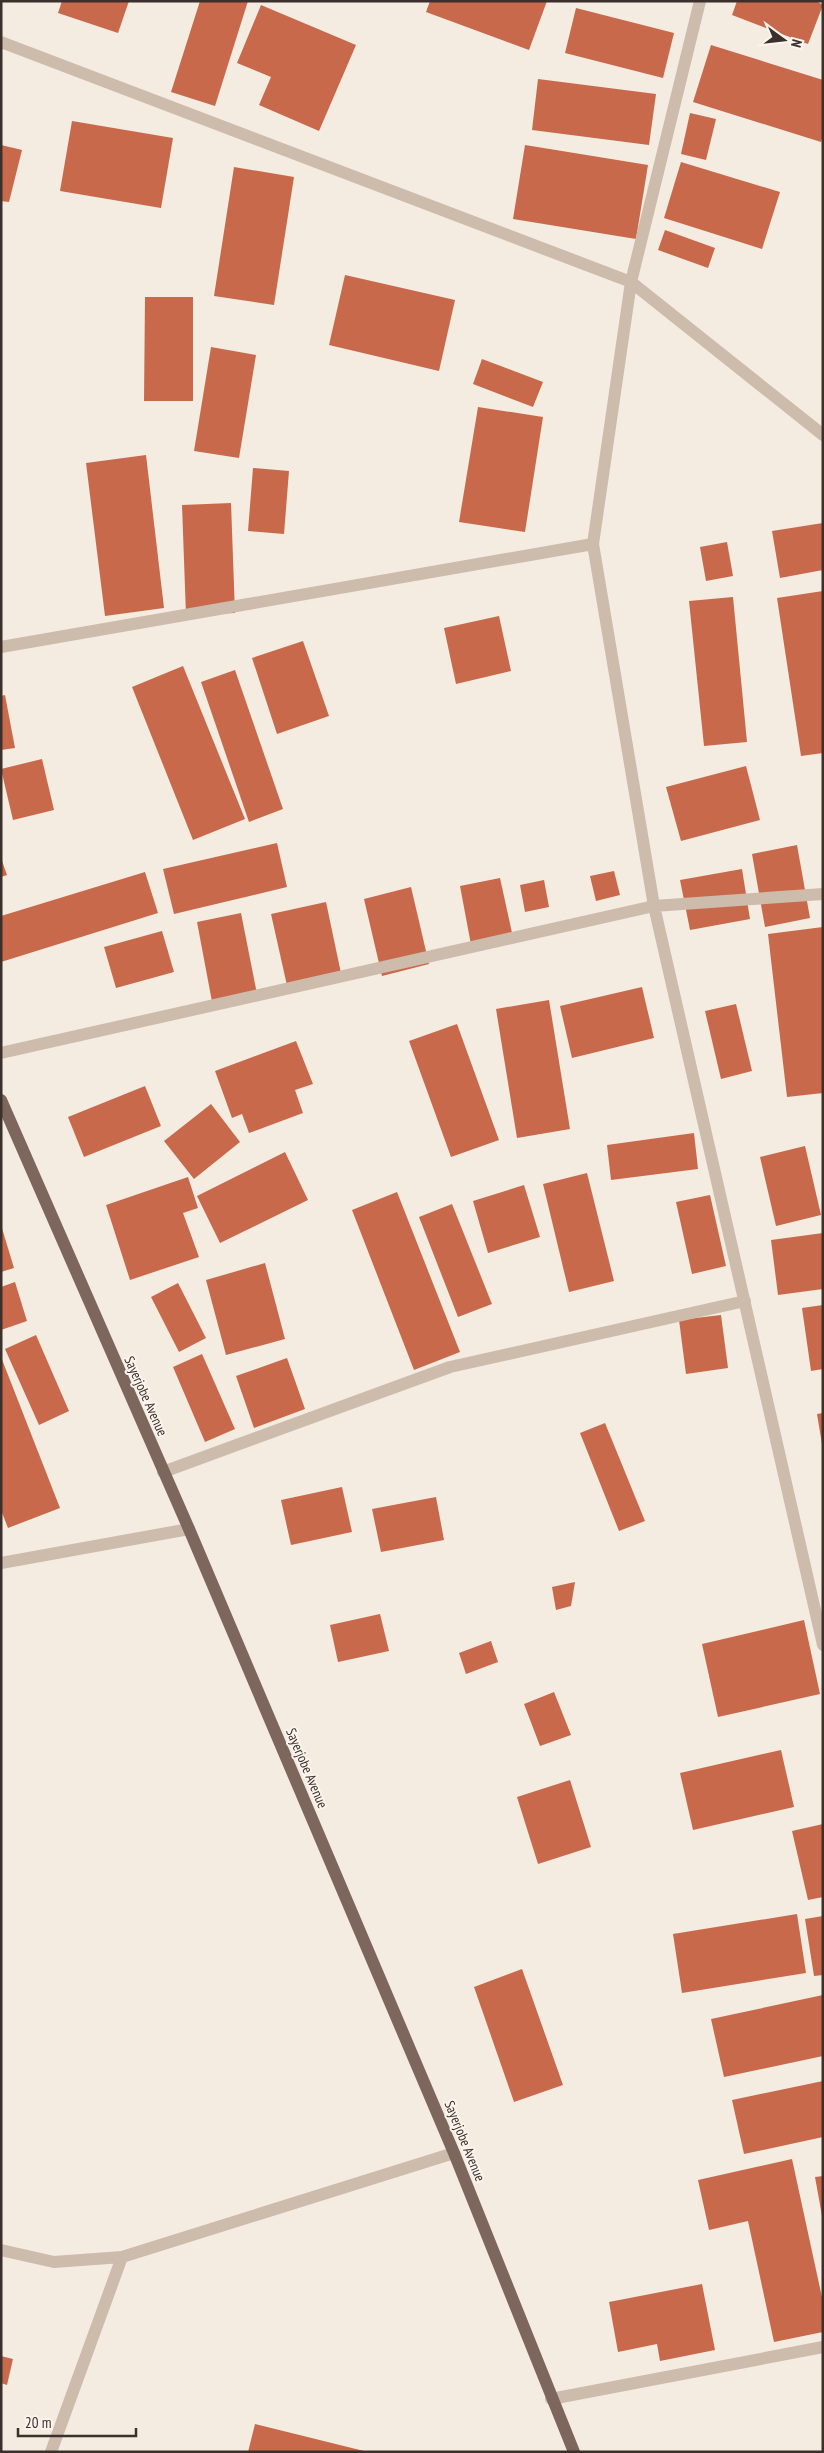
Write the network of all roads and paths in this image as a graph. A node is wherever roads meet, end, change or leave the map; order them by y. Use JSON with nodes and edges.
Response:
{"nodes":[{"id":1,"x":700,"y":1,"type":"edge"},
{"id":2,"x":1,"y":42,"type":"edge"},
{"id":3,"x":631,"y":282,"type":"junction"},
{"id":4,"x":823,"y":435,"type":"edge"},
{"id":5,"x":593,"y":544,"type":"junction"},
{"id":6,"x":1,"y":647,"type":"edge"},
{"id":7,"x":823,"y":894,"type":"edge"},
{"id":8,"x":654,"y":906,"type":"junction"},
{"id":9,"x":1,"y":1053,"type":"edge"},
{"id":10,"x":1,"y":1100,"type":"edge"},
{"id":11,"x":745,"y":1301,"type":"junction"},
{"id":12,"x":163,"y":1472,"type":"junction"},
{"id":13,"x":189,"y":1529,"type":"junction"},
{"id":14,"x":1,"y":1562,"type":"edge"},
{"id":15,"x":823,"y":1645,"type":"edge"},
{"id":16,"x":454,"y":2153,"type":"junction"},
{"id":17,"x":1,"y":2250,"type":"edge"},
{"id":18,"x":122,"y":2257,"type":"junction"},
{"id":19,"x":823,"y":2347,"type":"edge"},
{"id":20,"x":551,"y":2399,"type":"junction"},
{"id":21,"x":52,"y":2452,"type":"edge"},
{"id":22,"x":574,"y":2452,"type":"edge"}],
"edges":[{"from":1,"to":3,"type":"street"},
{"from":2,"to":3,"type":"street"},
{"from":3,"to":4,"type":"street"},
{"from":3,"to":5,"type":"street"},
{"from":5,"to":6,"type":"street"},
{"from":5,"to":8,"type":"street"},
{"from":7,"to":8,"type":"street"},
{"from":8,"to":9,"type":"street"},
{"from":8,"to":11,"type":"street"},
{"from":10,"to":12,"type":"main road","name":"Sayerjobe Avenue"},
{"from":11,"to":12,"type":"street"},
{"from":11,"to":15,"type":"street"},
{"from":12,"to":13,"type":"main road","name":"Sayerjobe Avenue"},
{"from":13,"to":14,"type":"street"},
{"from":13,"to":16,"type":"main road","name":"Sayerjobe Avenue"},
{"from":16,"to":18,"type":"street"},
{"from":16,"to":20,"type":"main road","name":"Sayerjobe Avenue"},
{"from":17,"to":18,"type":"street"},
{"from":18,"to":21,"type":"street"},
{"from":19,"to":20,"type":"street"},
{"from":20,"to":22,"type":"main road","name":"Sayerjobe Avenue"}]}
